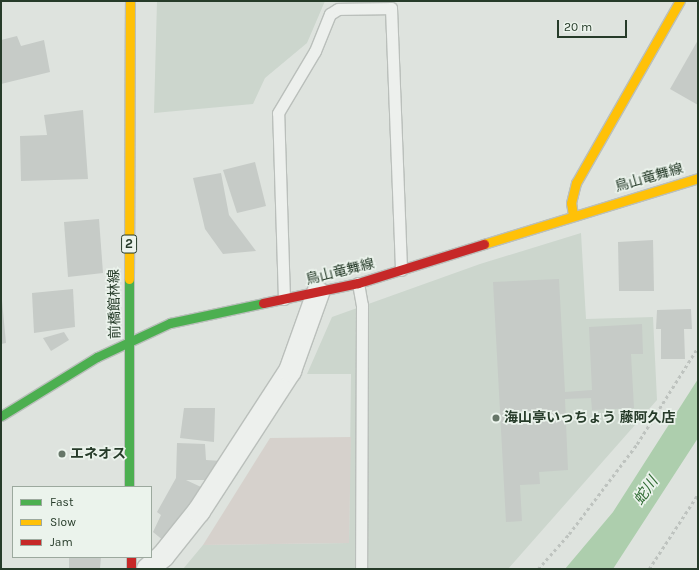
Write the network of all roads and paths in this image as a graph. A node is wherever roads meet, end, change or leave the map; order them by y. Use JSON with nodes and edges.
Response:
{"nodes":[{"id":1,"x":130,"y":1,"type":"edge"},
{"id":2,"x":680,"y":1,"type":"edge"},
{"id":3,"x":698,"y":178,"type":"edge"},
{"id":4,"x":573,"y":215,"type":"junction"},
{"id":5,"x":401,"y":270,"type":"junction"},
{"id":6,"x":358,"y":283,"type":"junction"},
{"id":7,"x":318,"y":293,"type":"junction"},
{"id":8,"x":284,"y":299,"type":"junction"},
{"id":9,"x":130,"y":340,"type":"junction"},
{"id":10,"x":698,"y":347,"type":"edge"},
{"id":11,"x":1,"y":416,"type":"edge"},
{"id":12,"x":129,"y":486,"type":"edge"},
{"id":13,"x":698,"y":494,"type":"edge"},
{"id":14,"x":131,"y":558,"type":"edge"},
{"id":15,"x":131,"y":569,"type":"edge"},
{"id":16,"x":148,"y":569,"type":"edge"},
{"id":17,"x":361,"y":569,"type":"edge"},
{"id":18,"x":538,"y":569,"type":"edge"},
{"id":19,"x":649,"y":569,"type":"edge"}],
"edges":[{"from":1,"to":9,"type":"main road","name":"前橋館林線","number":"2"},
{"from":2,"to":4,"type":"main road"},
{"from":3,"to":4,"type":"main road","name":"鳥山竜舞線"},
{"from":4,"to":5,"type":"main road","name":"鳥山竜舞線"},
{"from":5,"to":6,"type":"main road","name":"鳥山竜舞線"},
{"from":5,"to":8,"type":"lane"},
{"from":6,"to":7,"type":"main road","name":"鳥山竜舞線"},
{"from":6,"to":17,"type":"lane"},
{"from":7,"to":8,"type":"main road","name":"鳥山竜舞線"},
{"from":7,"to":16,"type":"street"},
{"from":8,"to":9,"type":"main road","name":"鳥山竜舞線"},
{"from":9,"to":11,"type":"main road","name":"鳥山竜舞線"},
{"from":9,"to":12,"type":"main road","name":"前橋館林線","number":"2"},
{"from":10,"to":18,"type":"path"},
{"from":13,"to":19,"type":"path"},
{"from":14,"to":15,"type":"main road"}]}
